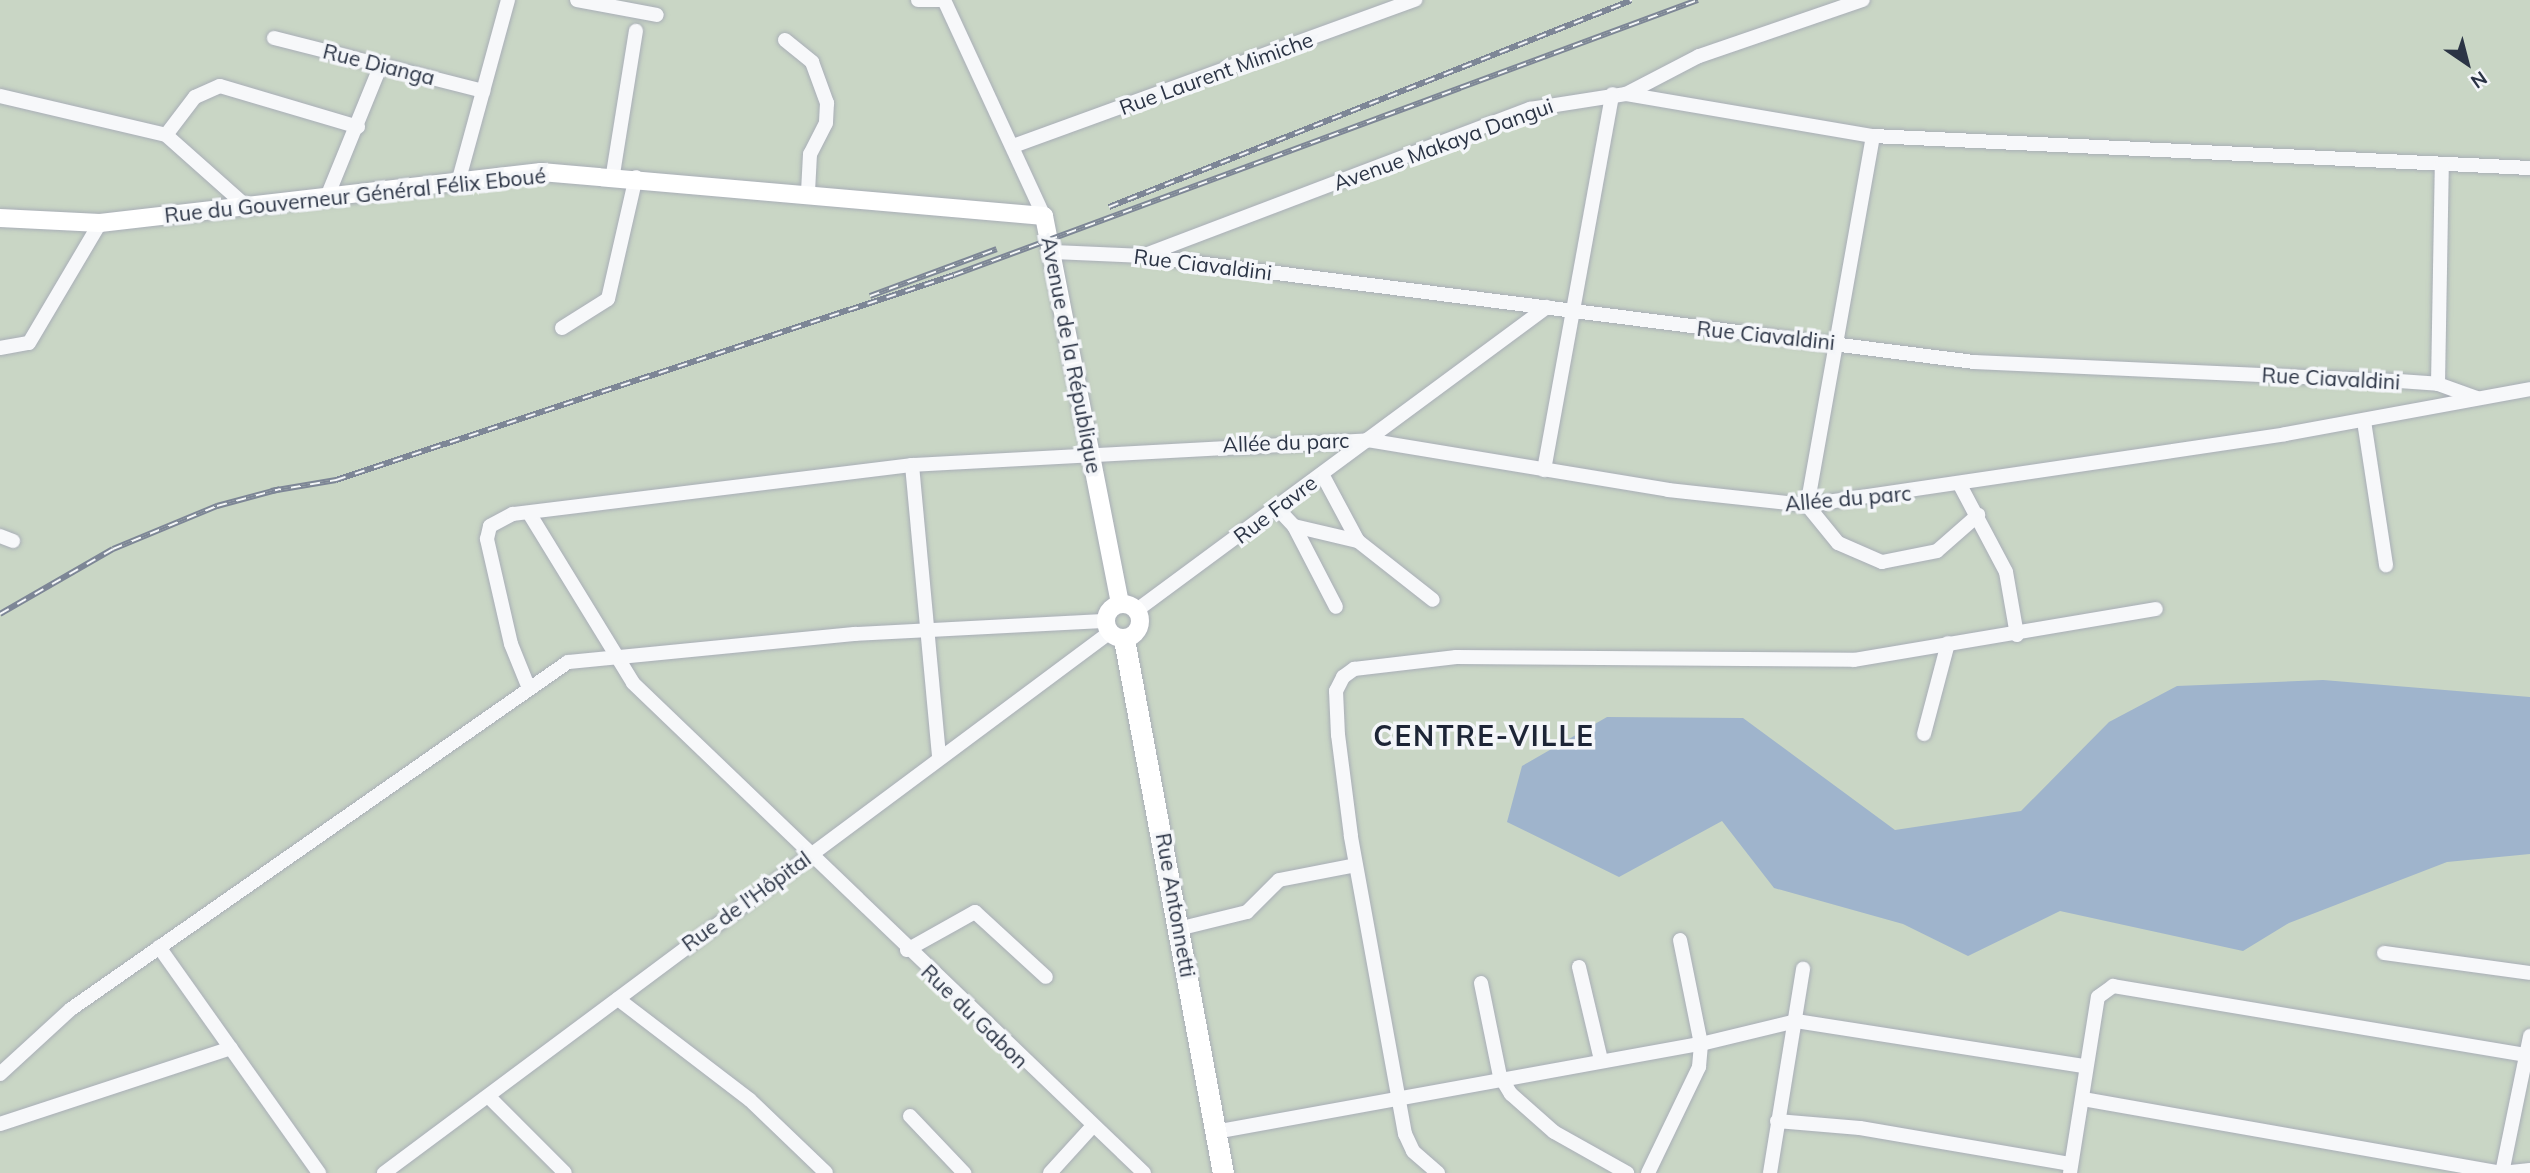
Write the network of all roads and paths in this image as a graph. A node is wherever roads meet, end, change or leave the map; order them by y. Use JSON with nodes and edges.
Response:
{"nodes":[{"id":1,"x":508,"y":0,"type":"edge"},
{"id":2,"x":577,"y":0,"type":"edge"},
{"id":3,"x":918,"y":0,"type":"edge"},
{"id":4,"x":943,"y":0,"type":"edge"},
{"id":5,"x":1415,"y":0,"type":"edge"},
{"id":6,"x":1863,"y":0,"type":"edge"},
{"id":7,"x":657,"y":15,"type":"dead end"},
{"id":8,"x":636,"y":31,"type":"dead end"},
{"id":9,"x":274,"y":38,"type":"dead end"},
{"id":10,"x":785,"y":40,"type":"dead end"},
{"id":11,"x":381,"y":65,"type":"junction"},
{"id":12,"x":483,"y":91,"type":"junction"},
{"id":13,"x":1619,"y":94,"type":"junction"},
{"id":14,"x":0,"y":96,"type":"edge"},
{"id":15,"x":358,"y":127,"type":"junction"},
{"id":16,"x":166,"y":135,"type":"junction"},
{"id":17,"x":1872,"y":136,"type":"junction"},
{"id":18,"x":1016,"y":145,"type":"junction"},
{"id":19,"x":2442,"y":164,"type":"junction"},
{"id":20,"x":2530,"y":168,"type":"edge"},
{"id":21,"x":613,"y":174,"type":"junction"},
{"id":22,"x":636,"y":177,"type":"junction"},
{"id":23,"x":460,"y":179,"type":"junction"},
{"id":24,"x":807,"y":192,"type":"junction"},
{"id":25,"x":327,"y":197,"type":"junction"},
{"id":26,"x":247,"y":207,"type":"junction"},
{"id":27,"x":1044,"y":216,"type":"junction"},
{"id":28,"x":0,"y":218,"type":"edge"},
{"id":29,"x":100,"y":223,"type":"junction"},
{"id":30,"x":1055,"y":253,"type":"junction"},
{"id":31,"x":1143,"y":256,"type":"junction"},
{"id":32,"x":1547,"y":307,"type":"junction"},
{"id":33,"x":1573,"y":309,"type":"junction"},
{"id":34,"x":562,"y":328,"type":"dead end"},
{"id":35,"x":1840,"y":343,"type":"junction"},
{"id":36,"x":0,"y":348,"type":"edge"},
{"id":37,"x":2438,"y":384,"type":"junction"},
{"id":38,"x":2530,"y":389,"type":"edge"},
{"id":39,"x":2477,"y":398,"type":"junction"},
{"id":40,"x":2364,"y":421,"type":"junction"},
{"id":41,"x":1367,"y":440,"type":"junction"},
{"id":42,"x":1090,"y":451,"type":"junction"},
{"id":43,"x":912,"y":465,"type":"junction"},
{"id":44,"x":1544,"y":470,"type":"junction"},
{"id":45,"x":1322,"y":474,"type":"junction"},
{"id":46,"x":1960,"y":485,"type":"junction"},
{"id":47,"x":1807,"y":505,"type":"junction"},
{"id":48,"x":1278,"y":509,"type":"junction"},
{"id":49,"x":529,"y":513,"type":"junction"},
{"id":50,"x":1978,"y":515,"type":"junction"},
{"id":51,"x":1294,"y":526,"type":"junction"},
{"id":52,"x":1358,"y":541,"type":"junction"},
{"id":53,"x":2386,"y":565,"type":"dead end"},
{"id":54,"x":1433,"y":600,"type":"dead end"},
{"id":55,"x":1128,"y":607,"type":"junction"},
{"id":56,"x":1336,"y":607,"type":"dead end"},
{"id":57,"x":2156,"y":608,"type":"dead end"},
{"id":58,"x":929,"y":630,"type":"junction"},
{"id":59,"x":1113,"y":630,"type":"junction"},
{"id":60,"x":2017,"y":635,"type":"junction"},
{"id":61,"x":1948,"y":643,"type":"junction"},
{"id":62,"x":613,"y":659,"type":"junction"},
{"id":63,"x":528,"y":685,"type":"junction"},
{"id":64,"x":1924,"y":734,"type":"dead end"},
{"id":65,"x":939,"y":756,"type":"junction"},
{"id":66,"x":809,"y":855,"type":"junction"},
{"id":67,"x":1356,"y":865,"type":"junction"},
{"id":68,"x":1182,"y":928,"type":"junction"},
{"id":69,"x":1680,"y":940,"type":"dead end"},
{"id":70,"x":159,"y":947,"type":"junction"},
{"id":71,"x":907,"y":950,"type":"junction"},
{"id":72,"x":2384,"y":953,"type":"dead end"},
{"id":73,"x":1579,"y":967,"type":"dead end"},
{"id":74,"x":1803,"y":969,"type":"dead end"},
{"id":75,"x":2530,"y":973,"type":"edge"},
{"id":76,"x":1046,"y":977,"type":"dead end"},
{"id":77,"x":1480,"y":983,"type":"dead end"},
{"id":78,"x":618,"y":999,"type":"junction"},
{"id":79,"x":1796,"y":1021,"type":"junction"},
{"id":80,"x":2530,"y":1036,"type":"edge"},
{"id":81,"x":1701,"y":1044,"type":"junction"},
{"id":82,"x":231,"y":1048,"type":"junction"},
{"id":83,"x":2528,"y":1057,"type":"edge"},
{"id":84,"x":1601,"y":1060,"type":"junction"},
{"id":85,"x":2084,"y":1066,"type":"junction"},
{"id":86,"x":0,"y":1074,"type":"edge"},
{"id":87,"x":1500,"y":1076,"type":"junction"},
{"id":88,"x":489,"y":1097,"type":"junction"},
{"id":89,"x":1401,"y":1097,"type":"junction"},
{"id":90,"x":2083,"y":1099,"type":"junction"},
{"id":91,"x":910,"y":1116,"type":"dead end"},
{"id":92,"x":1777,"y":1121,"type":"junction"},
{"id":93,"x":0,"y":1124,"type":"edge"},
{"id":94,"x":1091,"y":1128,"type":"junction"},
{"id":95,"x":1215,"y":1132,"type":"junction"},
{"id":96,"x":2070,"y":1168,"type":"edge"},
{"id":97,"x":2530,"y":1170,"type":"edge"},
{"id":98,"x":319,"y":1173,"type":"edge"},
{"id":99,"x":384,"y":1173,"type":"edge"},
{"id":100,"x":565,"y":1173,"type":"edge"},
{"id":101,"x":826,"y":1173,"type":"edge"},
{"id":102,"x":964,"y":1173,"type":"edge"},
{"id":103,"x":1050,"y":1173,"type":"edge"},
{"id":104,"x":1144,"y":1173,"type":"edge"},
{"id":105,"x":1223,"y":1173,"type":"edge"},
{"id":106,"x":1438,"y":1173,"type":"edge"},
{"id":107,"x":1627,"y":1173,"type":"edge"},
{"id":108,"x":1648,"y":1173,"type":"edge"},
{"id":109,"x":1770,"y":1173,"type":"edge"},
{"id":110,"x":2502,"y":1173,"type":"edge"}],
"edges":[{"from":1,"to":12,"type":"street"},
{"from":2,"to":7,"type":"street"},
{"from":3,"to":4,"type":"street"},
{"from":4,"to":18,"type":"street","name":"Avenue de la République"},
{"from":5,"to":18,"type":"street","name":"Rue Laurent Mimiche"},
{"from":6,"to":13,"type":"street","name":"Avenue Makaya Dangui"},
{"from":8,"to":21,"type":"street"},
{"from":9,"to":11,"type":"street","name":"Rue Dianga"},
{"from":10,"to":24,"type":"street"},
{"from":11,"to":12,"type":"street","name":"Rue Dianga"},
{"from":11,"to":15,"type":"street"},
{"from":12,"to":23,"type":"street"},
{"from":13,"to":17,"type":"street"},
{"from":13,"to":31,"type":"street","name":"Avenue Makaya Dangui"},
{"from":13,"to":33,"type":"street"},
{"from":14,"to":16,"type":"street"},
{"from":15,"to":16,"type":"street"},
{"from":15,"to":25,"type":"street"},
{"from":16,"to":26,"type":"street"},
{"from":17,"to":19,"type":"street"},
{"from":17,"to":35,"type":"street"},
{"from":18,"to":27,"type":"street","name":"Avenue de la République"},
{"from":19,"to":20,"type":"street"},
{"from":19,"to":37,"type":"street"},
{"from":21,"to":22,"type":"main road","name":"Rue du Gouverneur Général Félix Eboué"},
{"from":21,"to":23,"type":"main road","name":"Rue du Gouverneur Général Félix Eboué"},
{"from":22,"to":24,"type":"main road","name":"Rue du Gouverneur Général Félix Eboué"},
{"from":22,"to":34,"type":"street"},
{"from":23,"to":25,"type":"main road","name":"Rue du Gouverneur Général Félix Eboué"},
{"from":24,"to":27,"type":"main road","name":"Rue du Gouverneur Général Félix Eboué"},
{"from":25,"to":26,"type":"main road","name":"Rue du Gouverneur Général Félix Eboué"},
{"from":26,"to":29,"type":"main road","name":"Rue du Gouverneur Général Félix Eboué"},
{"from":27,"to":30,"type":"main road","name":"Avenue de la République"},
{"from":28,"to":29,"type":"main road","name":"Rue du Gouverneur Général Félix Eboué"},
{"from":29,"to":36,"type":"street"},
{"from":30,"to":31,"type":"street","name":"Rue Ciavaldini"},
{"from":30,"to":42,"type":"main road","name":"Avenue de la République"},
{"from":31,"to":32,"type":"street","name":"Rue Ciavaldini"},
{"from":32,"to":33,"type":"street","name":"Rue Ciavaldini"},
{"from":32,"to":41,"type":"street","name":"Rue Favre"},
{"from":33,"to":35,"type":"street","name":"Rue Ciavaldini"},
{"from":33,"to":44,"type":"street"},
{"from":35,"to":37,"type":"street","name":"Rue Ciavaldini"},
{"from":35,"to":47,"type":"street"},
{"from":37,"to":39,"type":"street","name":"Rue Ciavaldini"},
{"from":38,"to":39,"type":"street","name":"Allée du parc"},
{"from":39,"to":40,"type":"street","name":"Allée du parc"},
{"from":40,"to":46,"type":"street","name":"Allée du parc"},
{"from":40,"to":53,"type":"street"},
{"from":41,"to":42,"type":"street","name":"Allée du parc"},
{"from":41,"to":44,"type":"street","name":"Allée du parc"},
{"from":41,"to":45,"type":"street","name":"Rue Favre"},
{"from":42,"to":43,"type":"street","name":"Allée du parc"},
{"from":42,"to":55,"type":"main road","name":"Avenue de la République"},
{"from":43,"to":49,"type":"street","name":"Allée du parc"},
{"from":43,"to":58,"type":"street"},
{"from":44,"to":47,"type":"street","name":"Allée du parc"},
{"from":45,"to":48,"type":"street","name":"Rue Favre"},
{"from":45,"to":52,"type":"street"},
{"from":46,"to":47,"type":"street","name":"Allée du parc"},
{"from":46,"to":50,"type":"street"},
{"from":47,"to":50,"type":"street"},
{"from":48,"to":51,"type":"street"},
{"from":48,"to":55,"type":"street","name":"Rue Favre"},
{"from":49,"to":62,"type":"street","name":"Rue du Gabon"},
{"from":49,"to":63,"type":"street","name":"Allée du parc"},
{"from":50,"to":60,"type":"street"},
{"from":51,"to":52,"type":"street"},
{"from":51,"to":56,"type":"street"},
{"from":52,"to":54,"type":"street"},
{"from":55,"to":59,"type":"main road"},
{"from":55,"to":59,"type":"main road"},
{"from":57,"to":60,"type":"street"},
{"from":58,"to":59,"type":"street"},
{"from":58,"to":62,"type":"street"},
{"from":58,"to":65,"type":"street"},
{"from":59,"to":65,"type":"street","name":"Rue de l'Hôpital"},
{"from":59,"to":68,"type":"highway","name":"Rue Antonnetti"},
{"from":60,"to":61,"type":"street"},
{"from":61,"to":64,"type":"street"},
{"from":61,"to":67,"type":"street"},
{"from":62,"to":63,"type":"street"},
{"from":62,"to":66,"type":"street","name":"Rue du Gabon"},
{"from":63,"to":70,"type":"street"},
{"from":65,"to":66,"type":"street","name":"Rue de l'Hôpital"},
{"from":66,"to":71,"type":"street","name":"Rue du Gabon"},
{"from":66,"to":78,"type":"street","name":"Rue de l'Hôpital"},
{"from":67,"to":68,"type":"street"},
{"from":67,"to":89,"type":"street"},
{"from":68,"to":95,"type":"highway","name":"Rue Antonnetti"},
{"from":69,"to":81,"type":"street"},
{"from":70,"to":82,"type":"street"},
{"from":70,"to":86,"type":"street"},
{"from":71,"to":76,"type":"street"},
{"from":71,"to":94,"type":"street","name":"Rue du Gabon"},
{"from":72,"to":75,"type":"street"},
{"from":73,"to":84,"type":"street"},
{"from":74,"to":79,"type":"street"},
{"from":77,"to":87,"type":"street"},
{"from":78,"to":88,"type":"street","name":"Rue de l'Hôpital"},
{"from":78,"to":101,"type":"street"},
{"from":79,"to":81,"type":"street"},
{"from":79,"to":85,"type":"street"},
{"from":79,"to":92,"type":"street"},
{"from":80,"to":83,"type":"street"},
{"from":81,"to":84,"type":"street"},
{"from":81,"to":108,"type":"street"},
{"from":82,"to":93,"type":"street"},
{"from":82,"to":98,"type":"street"},
{"from":83,"to":85,"type":"street"},
{"from":83,"to":110,"type":"street"},
{"from":84,"to":87,"type":"street"},
{"from":85,"to":90,"type":"street"},
{"from":87,"to":89,"type":"street"},
{"from":87,"to":107,"type":"street"},
{"from":88,"to":99,"type":"street","name":"Rue de l'Hôpital"},
{"from":88,"to":100,"type":"street"},
{"from":89,"to":95,"type":"street"},
{"from":89,"to":106,"type":"street"},
{"from":90,"to":96,"type":"street"},
{"from":90,"to":110,"type":"street"},
{"from":91,"to":102,"type":"street"},
{"from":92,"to":96,"type":"street"},
{"from":92,"to":109,"type":"street"},
{"from":94,"to":103,"type":"street"},
{"from":94,"to":104,"type":"street","name":"Rue du Gabon"},
{"from":95,"to":105,"type":"highway","name":"Rue Antonnetti"},
{"from":97,"to":110,"type":"street"}]}
